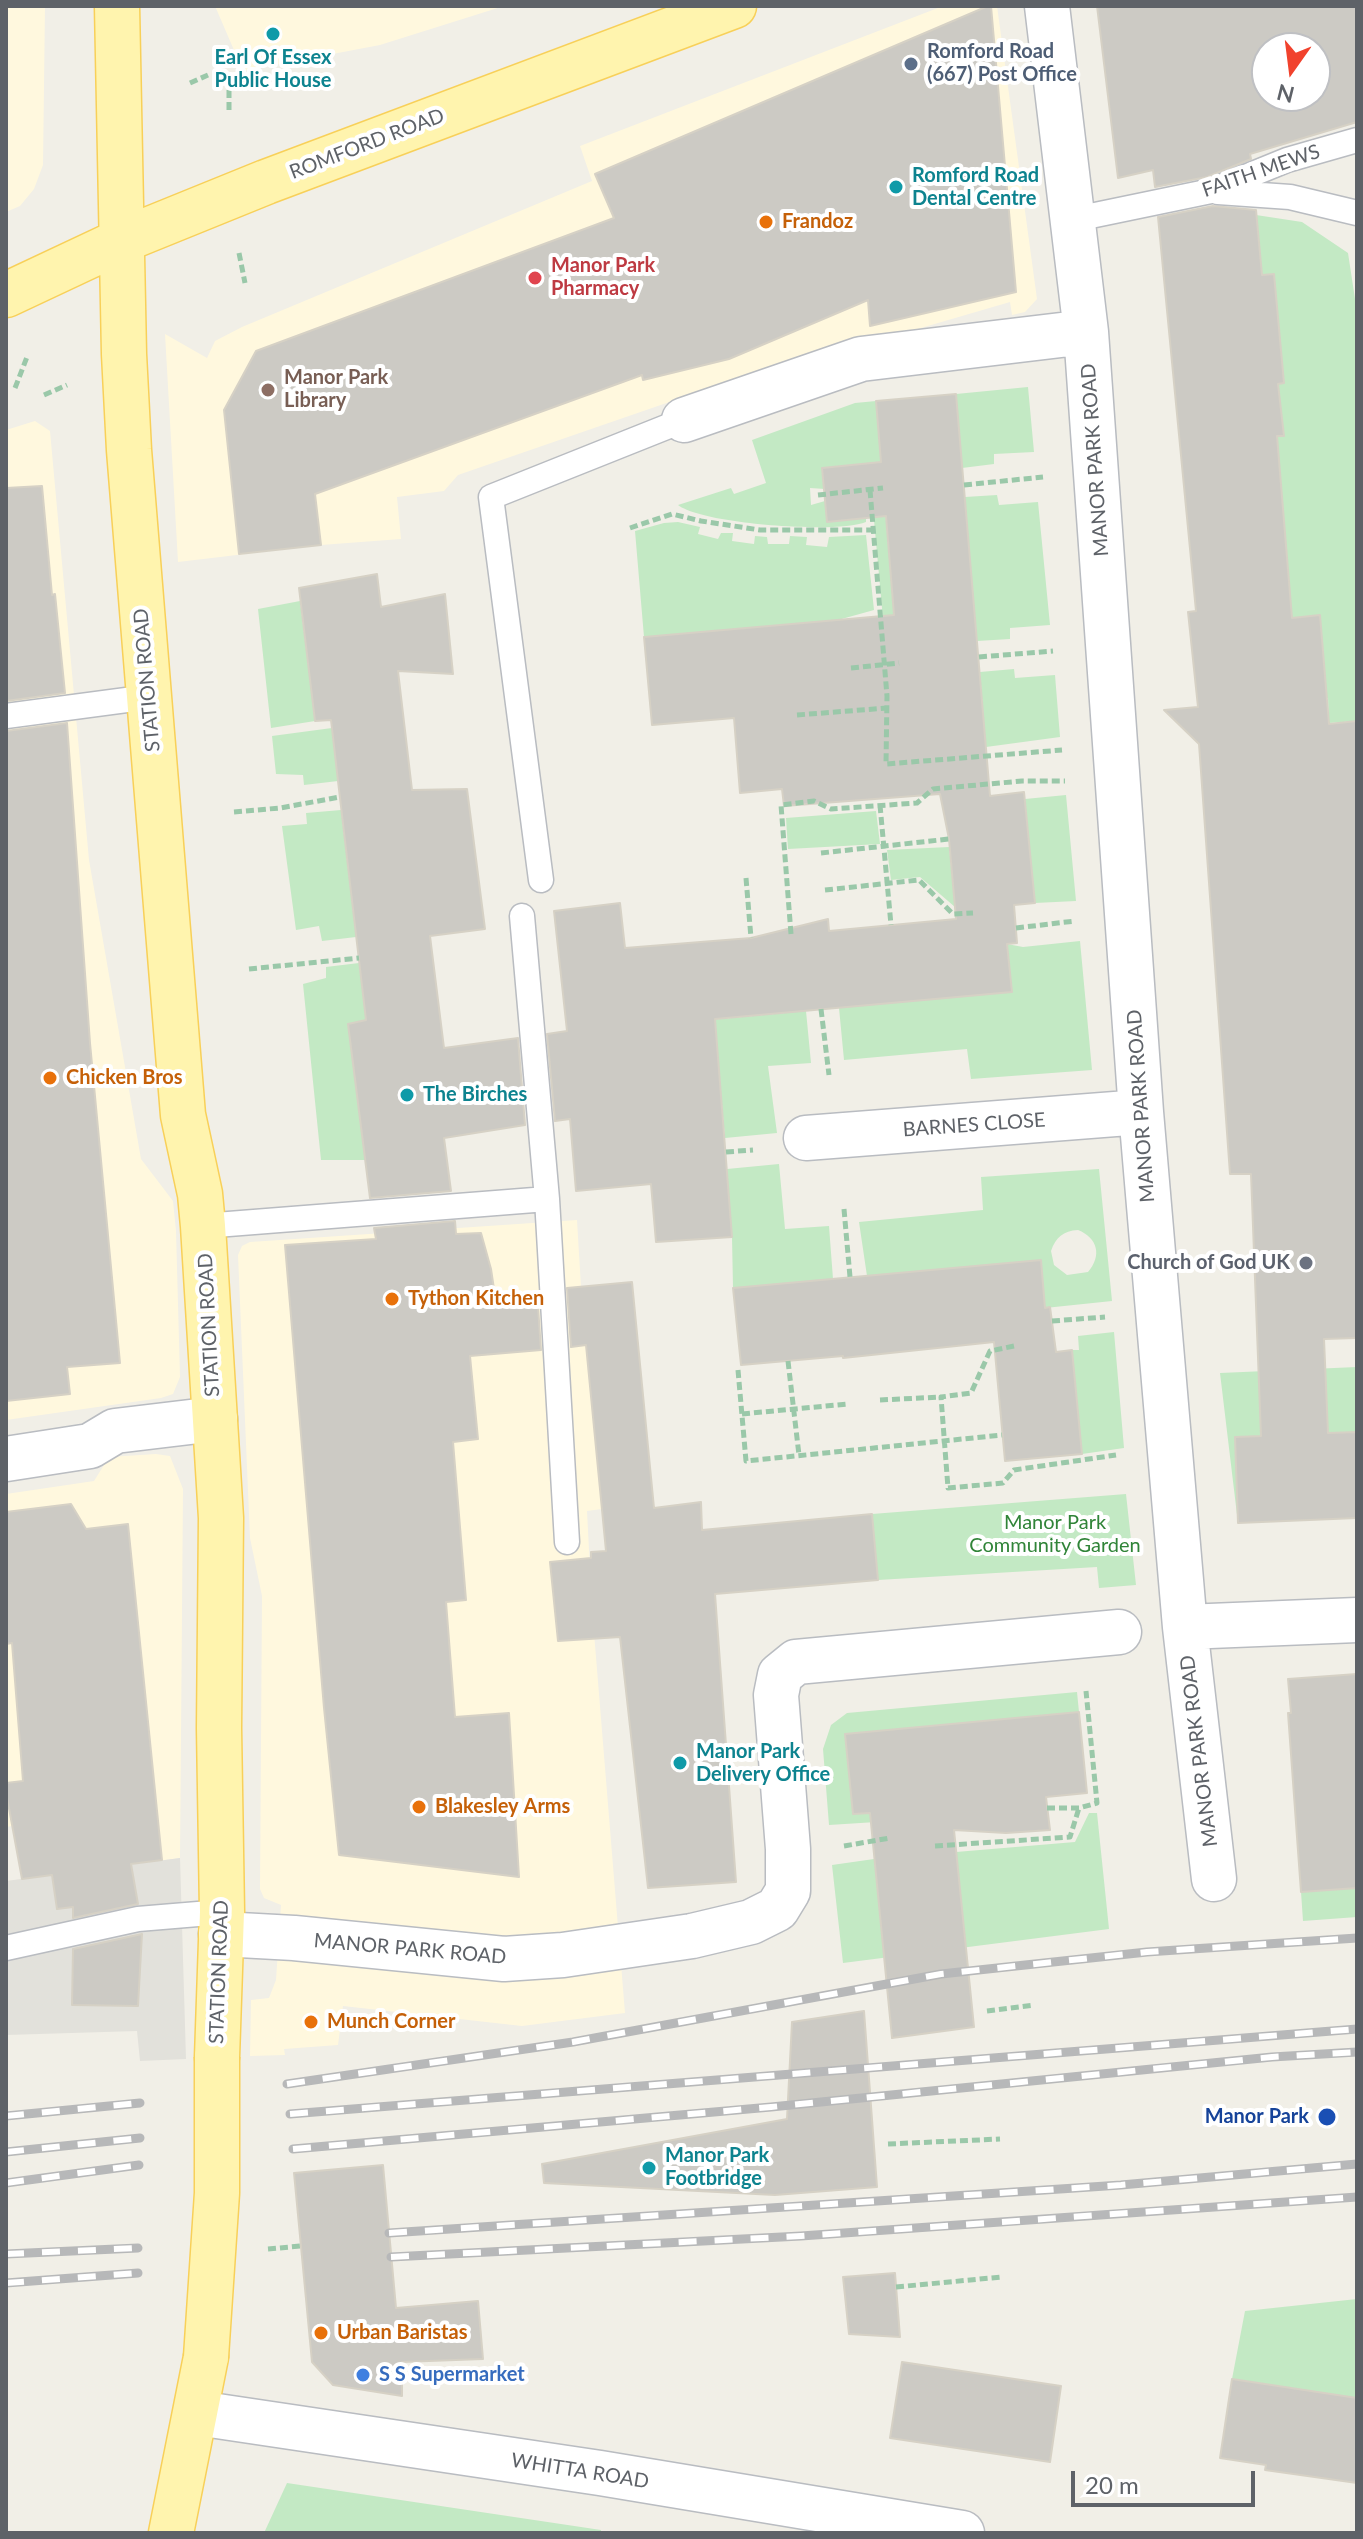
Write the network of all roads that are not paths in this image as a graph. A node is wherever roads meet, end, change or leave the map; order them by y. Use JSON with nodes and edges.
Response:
{"nodes":[{"id":1,"x":117,"y":6,"type":"edge"},
{"id":2,"x":734,"y":6,"type":"edge"},
{"id":3,"x":1047,"y":6,"type":"edge"},
{"id":4,"x":1357,"y":140,"type":"edge"},
{"id":5,"x":1211,"y":191,"type":"junction"},
{"id":6,"x":1357,"y":213,"type":"edge"},
{"id":7,"x":1071,"y":220,"type":"junction"},
{"id":8,"x":123,"y":240,"type":"junction"},
{"id":9,"x":6,"y":295,"type":"edge"},
{"id":10,"x":1086,"y":332,"type":"junction"},
{"id":11,"x":684,"y":420,"type":"joint"},
{"id":12,"x":149,"y":697,"type":"junction"},
{"id":13,"x":6,"y":716,"type":"edge"},
{"id":14,"x":541,"y":880,"type":"dead end"},
{"id":15,"x":522,"y":916,"type":"dead end"},
{"id":16,"x":1141,"y":1112,"type":"junction"},
{"id":17,"x":806,"y":1138,"type":"dead end"},
{"id":18,"x":547,"y":1199,"type":"junction"},
{"id":19,"x":203,"y":1226,"type":"junction"},
{"id":20,"x":215,"y":1419,"type":"junction"},
{"id":21,"x":6,"y":1459,"type":"edge"},
{"id":22,"x":567,"y":1542,"type":"dead end"},
{"id":23,"x":1357,"y":1620,"type":"edge"},
{"id":24,"x":1185,"y":1627,"type":"junction"},
{"id":25,"x":1119,"y":1632,"type":"dead end"},
{"id":26,"x":1214,"y":1879,"type":"dead end"},
{"id":27,"x":222,"y":1923,"type":"junction"},
{"id":28,"x":6,"y":1948,"type":"edge"},
{"id":29,"x":197,"y":2413,"type":"junction"},
{"id":30,"x":171,"y":2533,"type":"edge"},
{"id":31,"x":962,"y":2533,"type":"edge"}],
"edges":[{"from":1,"to":8,"type":"main road","name":"STATION ROAD"},
{"from":2,"to":8,"type":"main road","name":"ROMFORD ROAD"},
{"from":3,"to":7,"type":"street","name":"MANOR PARK ROAD"},
{"from":4,"to":5,"type":"lane","name":"FAITH MEWS"},
{"from":5,"to":6,"type":"lane"},
{"from":5,"to":7,"type":"lane","name":"FAITH MEWS"},
{"from":7,"to":10,"type":"street","name":"MANOR PARK ROAD"},
{"from":8,"to":9,"type":"main road","name":"ROMFORD ROAD"},
{"from":8,"to":12,"type":"main road","name":"STATION ROAD"},
{"from":10,"to":11,"type":"street"},
{"from":10,"to":16,"type":"street","name":"MANOR PARK ROAD"},
{"from":11,"to":14,"type":"lane"},
{"from":12,"to":13,"type":"lane"},
{"from":12,"to":19,"type":"main road","name":"STATION ROAD"},
{"from":15,"to":18,"type":"lane"},
{"from":16,"to":17,"type":"street","name":"BARNES CLOSE"},
{"from":16,"to":24,"type":"street","name":"MANOR PARK ROAD"},
{"from":18,"to":19,"type":"lane"},
{"from":18,"to":22,"type":"lane"},
{"from":19,"to":20,"type":"main road","name":"STATION ROAD"},
{"from":20,"to":21,"type":"street"},
{"from":20,"to":27,"type":"main road","name":"STATION ROAD"},
{"from":23,"to":24,"type":"street"},
{"from":24,"to":26,"type":"street","name":"MANOR PARK ROAD"},
{"from":25,"to":27,"type":"street","name":"MANOR PARK ROAD"},
{"from":27,"to":28,"type":"lane"},
{"from":27,"to":29,"type":"main road","name":"STATION ROAD","bridge":true},
{"from":29,"to":30,"type":"main road","name":"STATION ROAD"},
{"from":29,"to":31,"type":"street","name":"WHITTA ROAD"}]}
